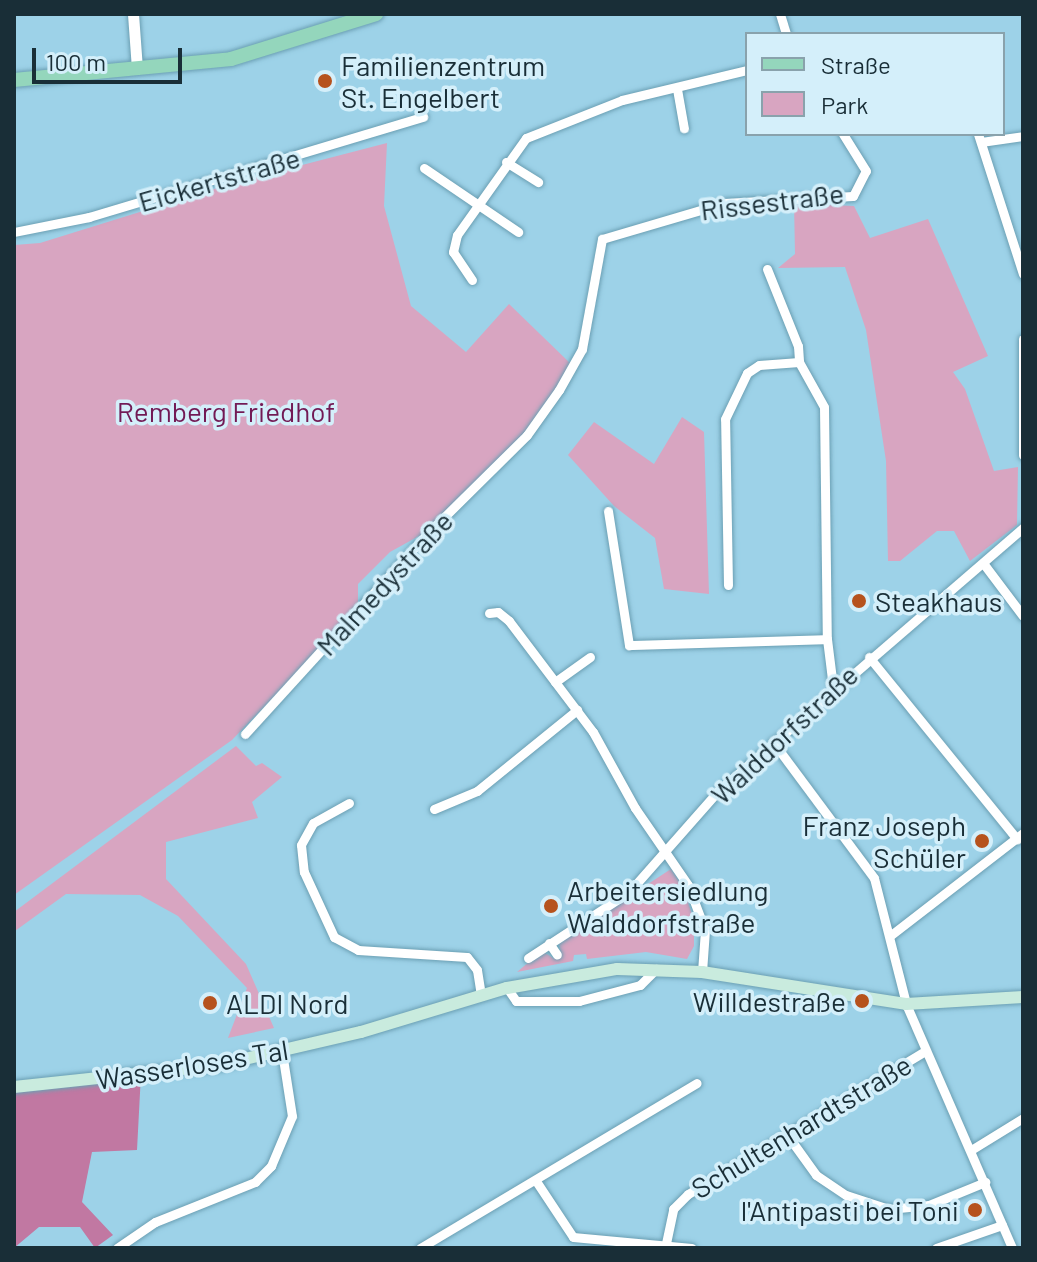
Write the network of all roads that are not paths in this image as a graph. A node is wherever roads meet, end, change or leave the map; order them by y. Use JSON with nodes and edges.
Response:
{"nodes":[{"id":1,"x":133,"y":14,"type":"edge"},
{"id":2,"x":376,"y":14,"type":"edge"},
{"id":3,"x":137,"y":69,"type":"junction"},
{"id":4,"x":745,"y":71,"type":"edge"},
{"id":5,"x":14,"y":80,"type":"edge"},
{"id":6,"x":677,"y":89,"type":"junction"},
{"id":7,"x":423,"y":117,"type":"dead end"},
{"id":8,"x":684,"y":128,"type":"dead end"},
{"id":9,"x":844,"y":136,"type":"edge"},
{"id":10,"x":1023,"y":136,"type":"edge"},
{"id":11,"x":980,"y":138,"type":"edge"},
{"id":12,"x":506,"y":162,"type":"junction"},
{"id":13,"x":424,"y":168,"type":"dead end"},
{"id":14,"x":538,"y":182,"type":"dead end"},
{"id":15,"x":477,"y":204,"type":"junction"},
{"id":16,"x":14,"y":232,"type":"edge"},
{"id":17,"x":518,"y":232,"type":"dead end"},
{"id":18,"x":767,"y":269,"type":"dead end"},
{"id":19,"x":1023,"y":274,"type":"edge"},
{"id":20,"x":472,"y":280,"type":"dead end"},
{"id":21,"x":1022,"y":342,"type":"edge"},
{"id":22,"x":799,"y":362,"type":"junction"},
{"id":23,"x":527,"y":435,"type":"joint"},
{"id":24,"x":1023,"y":455,"type":"edge"},
{"id":25,"x":608,"y":511,"type":"dead end"},
{"id":26,"x":1023,"y":528,"type":"edge"},
{"id":27,"x":983,"y":563,"type":"junction"},
{"id":28,"x":728,"y":585,"type":"dead end"},
{"id":29,"x":489,"y":613,"type":"dead end"},
{"id":30,"x":1023,"y":616,"type":"edge"},
{"id":31,"x":827,"y":639,"type":"junction"},
{"id":32,"x":590,"y":657,"type":"dead end"},
{"id":33,"x":869,"y":657,"type":"junction"},
{"id":34,"x":555,"y":682,"type":"junction"},
{"id":35,"x":833,"y":687,"type":"junction"},
{"id":36,"x":577,"y":710,"type":"junction"},
{"id":37,"x":245,"y":734,"type":"dead end"},
{"id":38,"x":773,"y":742,"type":"junction"},
{"id":39,"x":349,"y":803,"type":"dead end"},
{"id":40,"x":434,"y":809,"type":"dead end"},
{"id":41,"x":1020,"y":836,"type":"edge"},
{"id":42,"x":668,"y":853,"type":"junction"},
{"id":43,"x":891,"y":935,"type":"junction"},
{"id":44,"x":549,"y":943,"type":"junction"},
{"id":45,"x":557,"y":955,"type":"dead end"},
{"id":46,"x":528,"y":958,"type":"dead end"},
{"id":47,"x":658,"y":968,"type":"junction"},
{"id":48,"x":702,"y":972,"type":"junction"},
{"id":49,"x":507,"y":988,"type":"junction"},
{"id":50,"x":481,"y":995,"type":"junction"},
{"id":51,"x":1023,"y":997,"type":"edge"},
{"id":52,"x":906,"y":1004,"type":"junction"},
{"id":53,"x":925,"y":1051,"type":"junction"},
{"id":54,"x":282,"y":1052,"type":"junction"},
{"id":55,"x":697,"y":1083,"type":"dead end"},
{"id":56,"x":14,"y":1087,"type":"edge"},
{"id":57,"x":1023,"y":1118,"type":"edge"},
{"id":58,"x":788,"y":1136,"type":"junction"},
{"id":59,"x":971,"y":1150,"type":"junction"},
{"id":60,"x":536,"y":1181,"type":"junction"},
{"id":61,"x":985,"y":1182,"type":"junction"},
{"id":62,"x":1002,"y":1225,"type":"junction"},
{"id":63,"x":593,"y":1244,"type":"edge"},
{"id":64,"x":666,"y":1247,"type":"edge"},
{"id":65,"x":117,"y":1248,"type":"edge"},
{"id":66,"x":420,"y":1248,"type":"edge"},
{"id":67,"x":691,"y":1248,"type":"edge"},
{"id":68,"x":936,"y":1248,"type":"edge"},
{"id":69,"x":1012,"y":1248,"type":"edge"}],
"edges":[{"from":1,"to":3,"type":"street"},
{"from":2,"to":3,"type":"main road"},
{"from":3,"to":5,"type":"main road"},
{"from":4,"to":6,"type":"street"},
{"from":6,"to":8,"type":"street"},
{"from":6,"to":12,"type":"street"},
{"from":7,"to":16,"type":"street","name":"Eickertstraße"},
{"from":9,"to":23,"type":"street","name":"Rissestraße"},
{"from":10,"to":11,"type":"street"},
{"from":11,"to":19,"type":"street"},
{"from":12,"to":14,"type":"street"},
{"from":12,"to":15,"type":"street"},
{"from":13,"to":15,"type":"street"},
{"from":15,"to":17,"type":"street"},
{"from":15,"to":20,"type":"street"},
{"from":18,"to":22,"type":"street"},
{"from":21,"to":24,"type":"street"},
{"from":22,"to":28,"type":"street"},
{"from":22,"to":31,"type":"street"},
{"from":23,"to":37,"type":"street","name":"Malmedystraße"},
{"from":25,"to":31,"type":"street"},
{"from":26,"to":27,"type":"street","name":"Walddorfstraße"},
{"from":27,"to":30,"type":"street"},
{"from":27,"to":33,"type":"street","name":"Walddorfstraße"},
{"from":29,"to":34,"type":"street"},
{"from":31,"to":35,"type":"street"},
{"from":32,"to":34,"type":"street"},
{"from":33,"to":35,"type":"street","name":"Walddorfstraße"},
{"from":33,"to":41,"type":"street"},
{"from":34,"to":36,"type":"street"},
{"from":35,"to":38,"type":"street","name":"Walddorfstraße"},
{"from":36,"to":40,"type":"street"},
{"from":36,"to":42,"type":"street"},
{"from":38,"to":42,"type":"street","name":"Walddorfstraße"},
{"from":38,"to":43,"type":"street"},
{"from":39,"to":50,"type":"street"},
{"from":41,"to":43,"type":"street"},
{"from":42,"to":44,"type":"street","name":"Walddorfstraße"},
{"from":42,"to":48,"type":"street"},
{"from":43,"to":52,"type":"street"},
{"from":44,"to":45,"type":"street"},
{"from":44,"to":46,"type":"street","name":"Walddorfstraße"},
{"from":47,"to":48,"type":"main road","name":"Wasserloses Tal"},
{"from":47,"to":49,"type":"main road","name":"Wasserloses Tal"},
{"from":47,"to":49,"type":"street"},
{"from":48,"to":52,"type":"main road","name":"Wasserloses Tal"},
{"from":49,"to":50,"type":"main road","name":"Wasserloses Tal"},
{"from":50,"to":54,"type":"main road","name":"Wasserloses Tal"},
{"from":51,"to":52,"type":"main road","name":"Wasserloses Tal"},
{"from":52,"to":53,"type":"street"},
{"from":53,"to":58,"type":"street","name":"Schultenhardtstraße"},
{"from":53,"to":59,"type":"street"},
{"from":54,"to":56,"type":"main road","name":"Wasserloses Tal"},
{"from":54,"to":65,"type":"street"},
{"from":55,"to":60,"type":"street"},
{"from":57,"to":59,"type":"street"},
{"from":58,"to":61,"type":"street"},
{"from":58,"to":64,"type":"street","name":"Schultenhardtstraße"},
{"from":59,"to":61,"type":"street"},
{"from":60,"to":63,"type":"street"},
{"from":60,"to":66,"type":"street"},
{"from":61,"to":62,"type":"street"},
{"from":62,"to":68,"type":"street"},
{"from":62,"to":69,"type":"street"},
{"from":63,"to":64,"type":"street"},
{"from":64,"to":67,"type":"street"}]}
